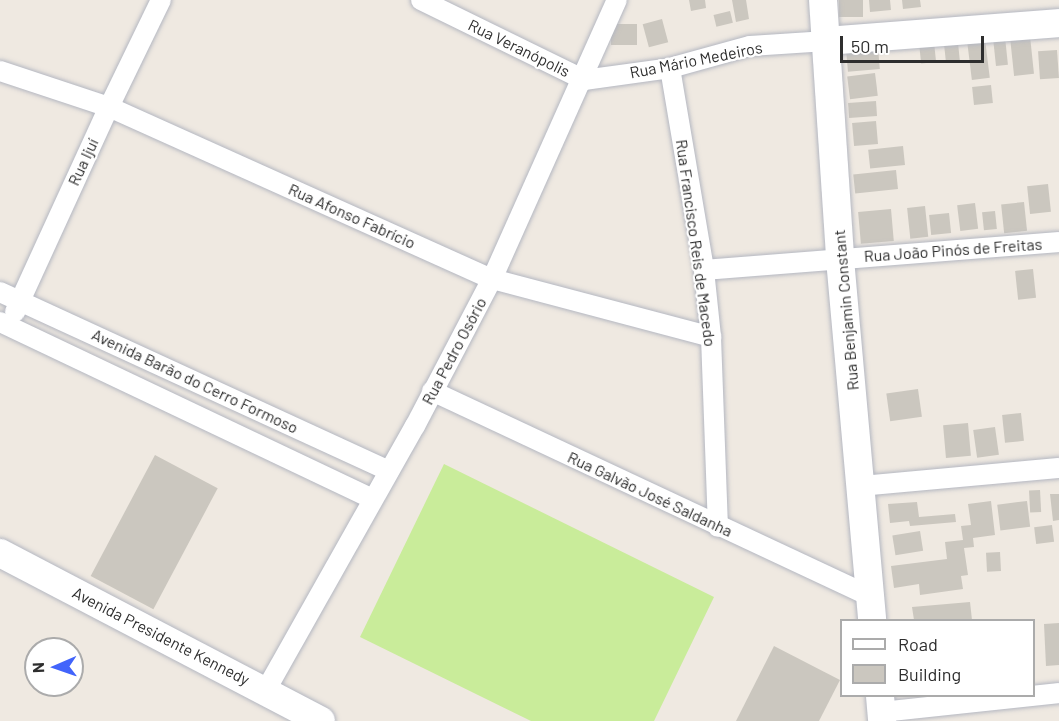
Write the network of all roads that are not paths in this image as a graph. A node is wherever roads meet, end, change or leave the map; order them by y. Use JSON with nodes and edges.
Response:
{"nodes":[{"id":1,"x":161,"y":0,"type":"edge"},
{"id":2,"x":421,"y":0,"type":"edge"},
{"id":3,"x":617,"y":0,"type":"edge"},
{"id":4,"x":823,"y":0,"type":"edge"},
{"id":5,"x":1059,"y":23,"type":"edge"},
{"id":6,"x":828,"y":41,"type":"junction"},
{"id":7,"x":670,"y":68,"type":"junction"},
{"id":8,"x":0,"y":71,"type":"edge"},
{"id":9,"x":584,"y":80,"type":"junction"},
{"id":10,"x":109,"y":106,"type":"junction"},
{"id":11,"x":1059,"y":242,"type":"edge"},
{"id":12,"x":840,"y":259,"type":"junction"},
{"id":13,"x":704,"y":270,"type":"junction"},
{"id":14,"x":492,"y":279,"type":"junction"},
{"id":15,"x":0,"y":292,"type":"edge"},
{"id":16,"x":20,"y":299,"type":"junction"},
{"id":17,"x":5,"y":324,"type":"edge"},
{"id":18,"x":711,"y":337,"type":"junction"},
{"id":19,"x":202,"y":384,"type":"junction"},
{"id":20,"x":432,"y":391,"type":"junction"},
{"id":21,"x":190,"y":411,"type":"junction"},
{"id":22,"x":1059,"y":468,"type":"edge"},
{"id":23,"x":389,"y":471,"type":"junction"},
{"id":24,"x":861,"y":486,"type":"junction"},
{"id":25,"x":372,"y":499,"type":"junction"},
{"id":26,"x":718,"y":527,"type":"junction"},
{"id":27,"x":0,"y":553,"type":"edge"},
{"id":28,"x":870,"y":608,"type":"edge"},
{"id":29,"x":266,"y":690,"type":"junction"},
{"id":30,"x":1059,"y":693,"type":"edge"},
{"id":31,"x":1035,"y":695,"type":"edge"},
{"id":32,"x":1017,"y":697,"type":"edge"},
{"id":33,"x":882,"y":710,"type":"edge"},
{"id":34,"x":308,"y":718,"type":"edge"}],
"edges":[{"from":1,"to":10,"type":"street","name":"Rua Ijuí"},
{"from":2,"to":9,"type":"street","name":"Rua Veranópolis"},
{"from":3,"to":9,"type":"street","name":"Rua Pedro Osório"},
{"from":4,"to":6,"type":"street","name":"Rua Benjamin Constant"},
{"from":5,"to":6,"type":"street","name":"Rua Mário Medeiros"},
{"from":6,"to":7,"type":"street","name":"Rua Mário Medeiros"},
{"from":6,"to":12,"type":"street","name":"Rua Benjamin Constant"},
{"from":7,"to":9,"type":"street","name":"Rua Mário Medeiros"},
{"from":7,"to":13,"type":"street","name":"Rua Francisco Reis de Macedo"},
{"from":8,"to":10,"type":"street","name":"Rua Afonso Fabrício"},
{"from":9,"to":14,"type":"street","name":"Rua Pedro Osório"},
{"from":10,"to":14,"type":"street","name":"Rua Afonso Fabrício"},
{"from":10,"to":16,"type":"street","name":"Rua Ijuí"},
{"from":11,"to":12,"type":"street","name":"Rua João Pinós de Freitas"},
{"from":12,"to":13,"type":"street","name":"Rua João Pinós de Freitas"},
{"from":12,"to":24,"type":"street","name":"Rua Benjamin Constant"},
{"from":13,"to":18,"type":"street","name":"Rua Francisco Reis de Macedo"},
{"from":14,"to":18,"type":"street","name":"Rua Afonso Fabrício"},
{"from":14,"to":20,"type":"street","name":"Rua Pedro Osório"},
{"from":15,"to":16,"type":"street","name":"Avenida Barão do Cerro Formoso"},
{"from":16,"to":17,"type":"street","name":"Rua Ijuí"},
{"from":16,"to":19,"type":"street","name":"Avenida Barão do Cerro Formoso"},
{"from":17,"to":21,"type":"street","name":"Avenida Barão do Cerro Formoso"},
{"from":18,"to":26,"type":"street","name":"Rua Francisco Reis de Macedo"},
{"from":19,"to":21,"type":"street"},
{"from":19,"to":23,"type":"street","name":"Avenida Barão do Cerro Formoso"},
{"from":20,"to":23,"type":"street","name":"Rua Pedro Osório"},
{"from":20,"to":26,"type":"street","name":"Rua Galvão José Saldanha"},
{"from":21,"to":25,"type":"street","name":"Avenida Barão do Cerro Formoso"},
{"from":22,"to":24,"type":"street"},
{"from":23,"to":25,"type":"street","name":"Rua Pedro Osório"},
{"from":24,"to":28,"type":"street","name":"Rua Benjamin Constant"},
{"from":25,"to":29,"type":"street","name":"Rua Pedro Osório"},
{"from":26,"to":28,"type":"street","name":"Rua Galvão José Saldanha"},
{"from":27,"to":29,"type":"street","name":"Avenida Presidente Kennedy"},
{"from":29,"to":34,"type":"street","name":"Avenida Presidente Kennedy"},
{"from":30,"to":31,"type":"street"},
{"from":32,"to":33,"type":"street"}]}
